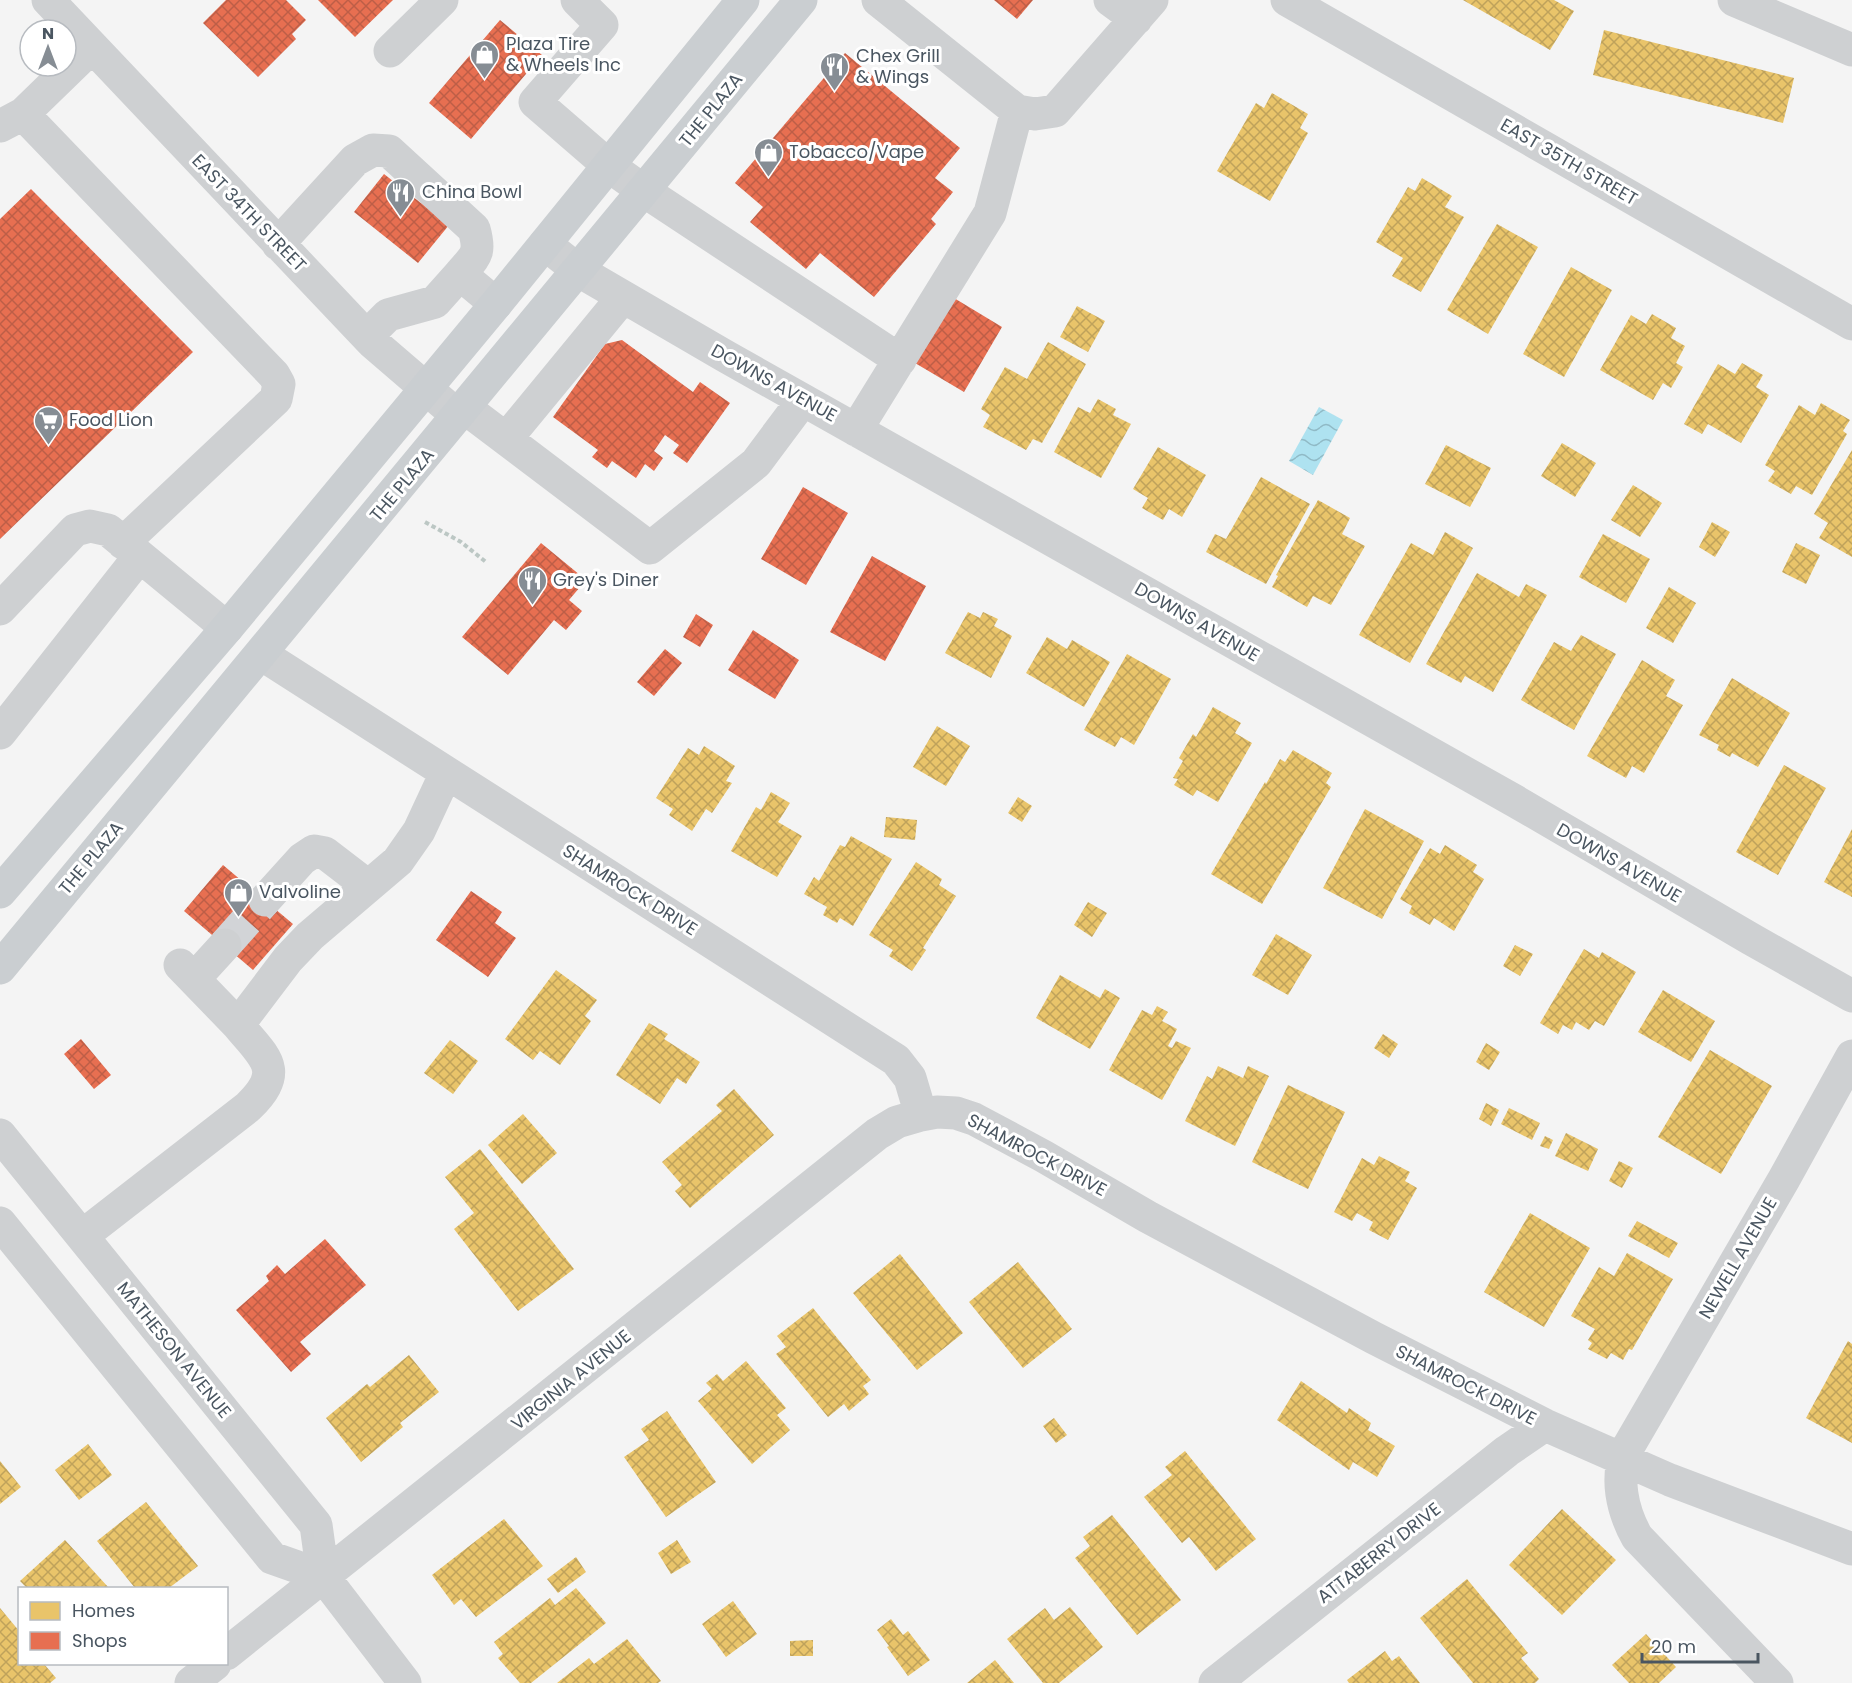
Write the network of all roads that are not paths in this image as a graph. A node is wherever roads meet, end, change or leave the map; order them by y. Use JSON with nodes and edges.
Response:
{"nodes":[{"id":1,"x":48,"y":0,"type":"edge"},
{"id":2,"x":442,"y":0,"type":"edge"},
{"id":3,"x":577,"y":0,"type":"edge"},
{"id":4,"x":743,"y":0,"type":"edge"},
{"id":5,"x":801,"y":0,"type":"edge"},
{"id":6,"x":878,"y":0,"type":"edge"},
{"id":7,"x":1287,"y":0,"type":"edge"},
{"id":8,"x":1734,"y":0,"type":"edge"},
{"id":9,"x":1132,"y":6,"type":"edge"},
{"id":10,"x":92,"y":48,"type":"junction"},
{"id":11,"x":1852,"y":50,"type":"edge"},
{"id":12,"x":390,"y":51,"type":"dead end"},
{"id":13,"x":1017,"y":111,"type":"junction"},
{"id":14,"x":12,"y":120,"type":"edge"},
{"id":15,"x":609,"y":166,"type":"junction"},
{"id":16,"x":644,"y":191,"type":"junction"},
{"id":17,"x":278,"y":244,"type":"junction"},
{"id":18,"x":545,"y":244,"type":"junction"},
{"id":19,"x":579,"y":271,"type":"junction"},
{"id":20,"x":460,"y":274,"type":"junction"},
{"id":21,"x":623,"y":297,"type":"junction"},
{"id":22,"x":496,"y":304,"type":"junction"},
{"id":23,"x":1852,"y":324,"type":"edge"},
{"id":24,"x":367,"y":336,"type":"junction"},
{"id":25,"x":900,"y":360,"type":"junction"},
{"id":26,"x":426,"y":389,"type":"junction"},
{"id":27,"x":803,"y":400,"type":"junction"},
{"id":28,"x":462,"y":412,"type":"junction"},
{"id":29,"x":856,"y":430,"type":"junction"},
{"id":30,"x":506,"y":439,"type":"junction"},
{"id":31,"x":131,"y":550,"type":"junction"},
{"id":32,"x":0,"y":609,"type":"edge"},
{"id":33,"x":227,"y":628,"type":"junction"},
{"id":34,"x":261,"y":654,"type":"junction"},
{"id":35,"x":0,"y":733,"type":"edge"},
{"id":36,"x":446,"y":773,"type":"junction"},
{"id":37,"x":368,"y":886,"type":"junction"},
{"id":38,"x":0,"y":892,"type":"edge"},
{"id":39,"x":265,"y":900,"type":"tunnel mouth"},
{"id":40,"x":225,"y":945,"type":"tunnel mouth"},
{"id":41,"x":0,"y":968,"type":"edge"},
{"id":42,"x":1852,"y":996,"type":"edge"},
{"id":43,"x":238,"y":1025,"type":"junction"},
{"id":44,"x":1852,"y":1056,"type":"edge"},
{"id":45,"x":921,"y":1115,"type":"junction"},
{"id":46,"x":0,"y":1135,"type":"edge"},
{"id":47,"x":0,"y":1223,"type":"edge"},
{"id":48,"x":82,"y":1236,"type":"junction"},
{"id":49,"x":1545,"y":1425,"type":"junction"},
{"id":50,"x":1622,"y":1460,"type":"junction"},
{"id":51,"x":1852,"y":1549,"type":"edge"},
{"id":52,"x":322,"y":1576,"type":"junction"},
{"id":53,"x":228,"y":1652,"type":"edge"},
{"id":54,"x":214,"y":1665,"type":"edge"},
{"id":55,"x":191,"y":1683,"type":"edge"},
{"id":56,"x":405,"y":1683,"type":"edge"},
{"id":57,"x":1215,"y":1683,"type":"edge"},
{"id":58,"x":1778,"y":1683,"type":"edge"}],
"edges":[{"from":1,"to":10,"type":"street","name":"EAST 34TH STREET"},
{"from":2,"to":12,"type":"street"},
{"from":3,"to":15,"type":"street"},
{"from":4,"to":15,"type":"main road"},
{"from":5,"to":16,"type":"main road","name":"THE PLAZA"},
{"from":6,"to":13,"type":"street"},
{"from":7,"to":23,"type":"street","name":"EAST 35TH STREET"},
{"from":8,"to":11,"type":"street"},
{"from":9,"to":13,"type":"street"},
{"from":10,"to":14,"type":"street"},
{"from":10,"to":17,"type":"street","name":"EAST 34TH STREET"},
{"from":13,"to":25,"type":"street"},
{"from":14,"to":31,"type":"street"},
{"from":15,"to":16,"type":"street"},
{"from":15,"to":18,"type":"main road"},
{"from":16,"to":19,"type":"main road","name":"THE PLAZA"},
{"from":16,"to":25,"type":"street"},
{"from":17,"to":20,"type":"street"},
{"from":17,"to":24,"type":"street","name":"EAST 34TH STREET"},
{"from":18,"to":19,"type":"street","name":"DOWNS AVENUE"},
{"from":18,"to":22,"type":"main road"},
{"from":19,"to":21,"type":"street","name":"DOWNS AVENUE"},
{"from":19,"to":28,"type":"main road","name":"THE PLAZA"},
{"from":20,"to":22,"type":"street"},
{"from":20,"to":24,"type":"street"},
{"from":21,"to":27,"type":"street","name":"DOWNS AVENUE"},
{"from":21,"to":30,"type":"street"},
{"from":22,"to":26,"type":"main road"},
{"from":24,"to":26,"type":"street","name":"EAST 34TH STREET"},
{"from":25,"to":29,"type":"street"},
{"from":26,"to":28,"type":"street","name":"EAST 34TH STREET"},
{"from":26,"to":33,"type":"main road"},
{"from":27,"to":29,"type":"street","name":"DOWNS AVENUE"},
{"from":27,"to":30,"type":"street","name":"EAST 34TH STREET"},
{"from":28,"to":30,"type":"street","name":"EAST 34TH STREET"},
{"from":28,"to":34,"type":"main road","name":"THE PLAZA"},
{"from":29,"to":42,"type":"street","name":"DOWNS AVENUE"},
{"from":31,"to":32,"type":"street"},
{"from":31,"to":33,"type":"street"},
{"from":31,"to":35,"type":"street"},
{"from":33,"to":38,"type":"main road"},
{"from":34,"to":36,"type":"street","name":"SHAMROCK DRIVE"},
{"from":34,"to":41,"type":"main road","name":"THE PLAZA"},
{"from":36,"to":37,"type":"street"},
{"from":36,"to":45,"type":"street","name":"SHAMROCK DRIVE"},
{"from":37,"to":39,"type":"street"},
{"from":37,"to":43,"type":"street"},
{"from":40,"to":43,"type":"street"},
{"from":43,"to":48,"type":"street"},
{"from":44,"to":50,"type":"street","name":"NEWELL AVENUE"},
{"from":45,"to":49,"type":"street","name":"SHAMROCK DRIVE"},
{"from":45,"to":52,"type":"street","name":"VIRGINIA AVENUE"},
{"from":46,"to":48,"type":"street","name":"MATHESON AVENUE"},
{"from":47,"to":52,"type":"street"},
{"from":48,"to":52,"type":"street","name":"MATHESON AVENUE"},
{"from":49,"to":50,"type":"street","name":"SHAMROCK DRIVE"},
{"from":49,"to":57,"type":"street","name":"ATTABERRY DRIVE"},
{"from":50,"to":51,"type":"street","name":"SHAMROCK DRIVE"},
{"from":50,"to":58,"type":"street"},
{"from":52,"to":53,"type":"street","name":"VIRGINIA AVENUE"},
{"from":52,"to":56,"type":"street"},
{"from":54,"to":55,"type":"street"}]}
